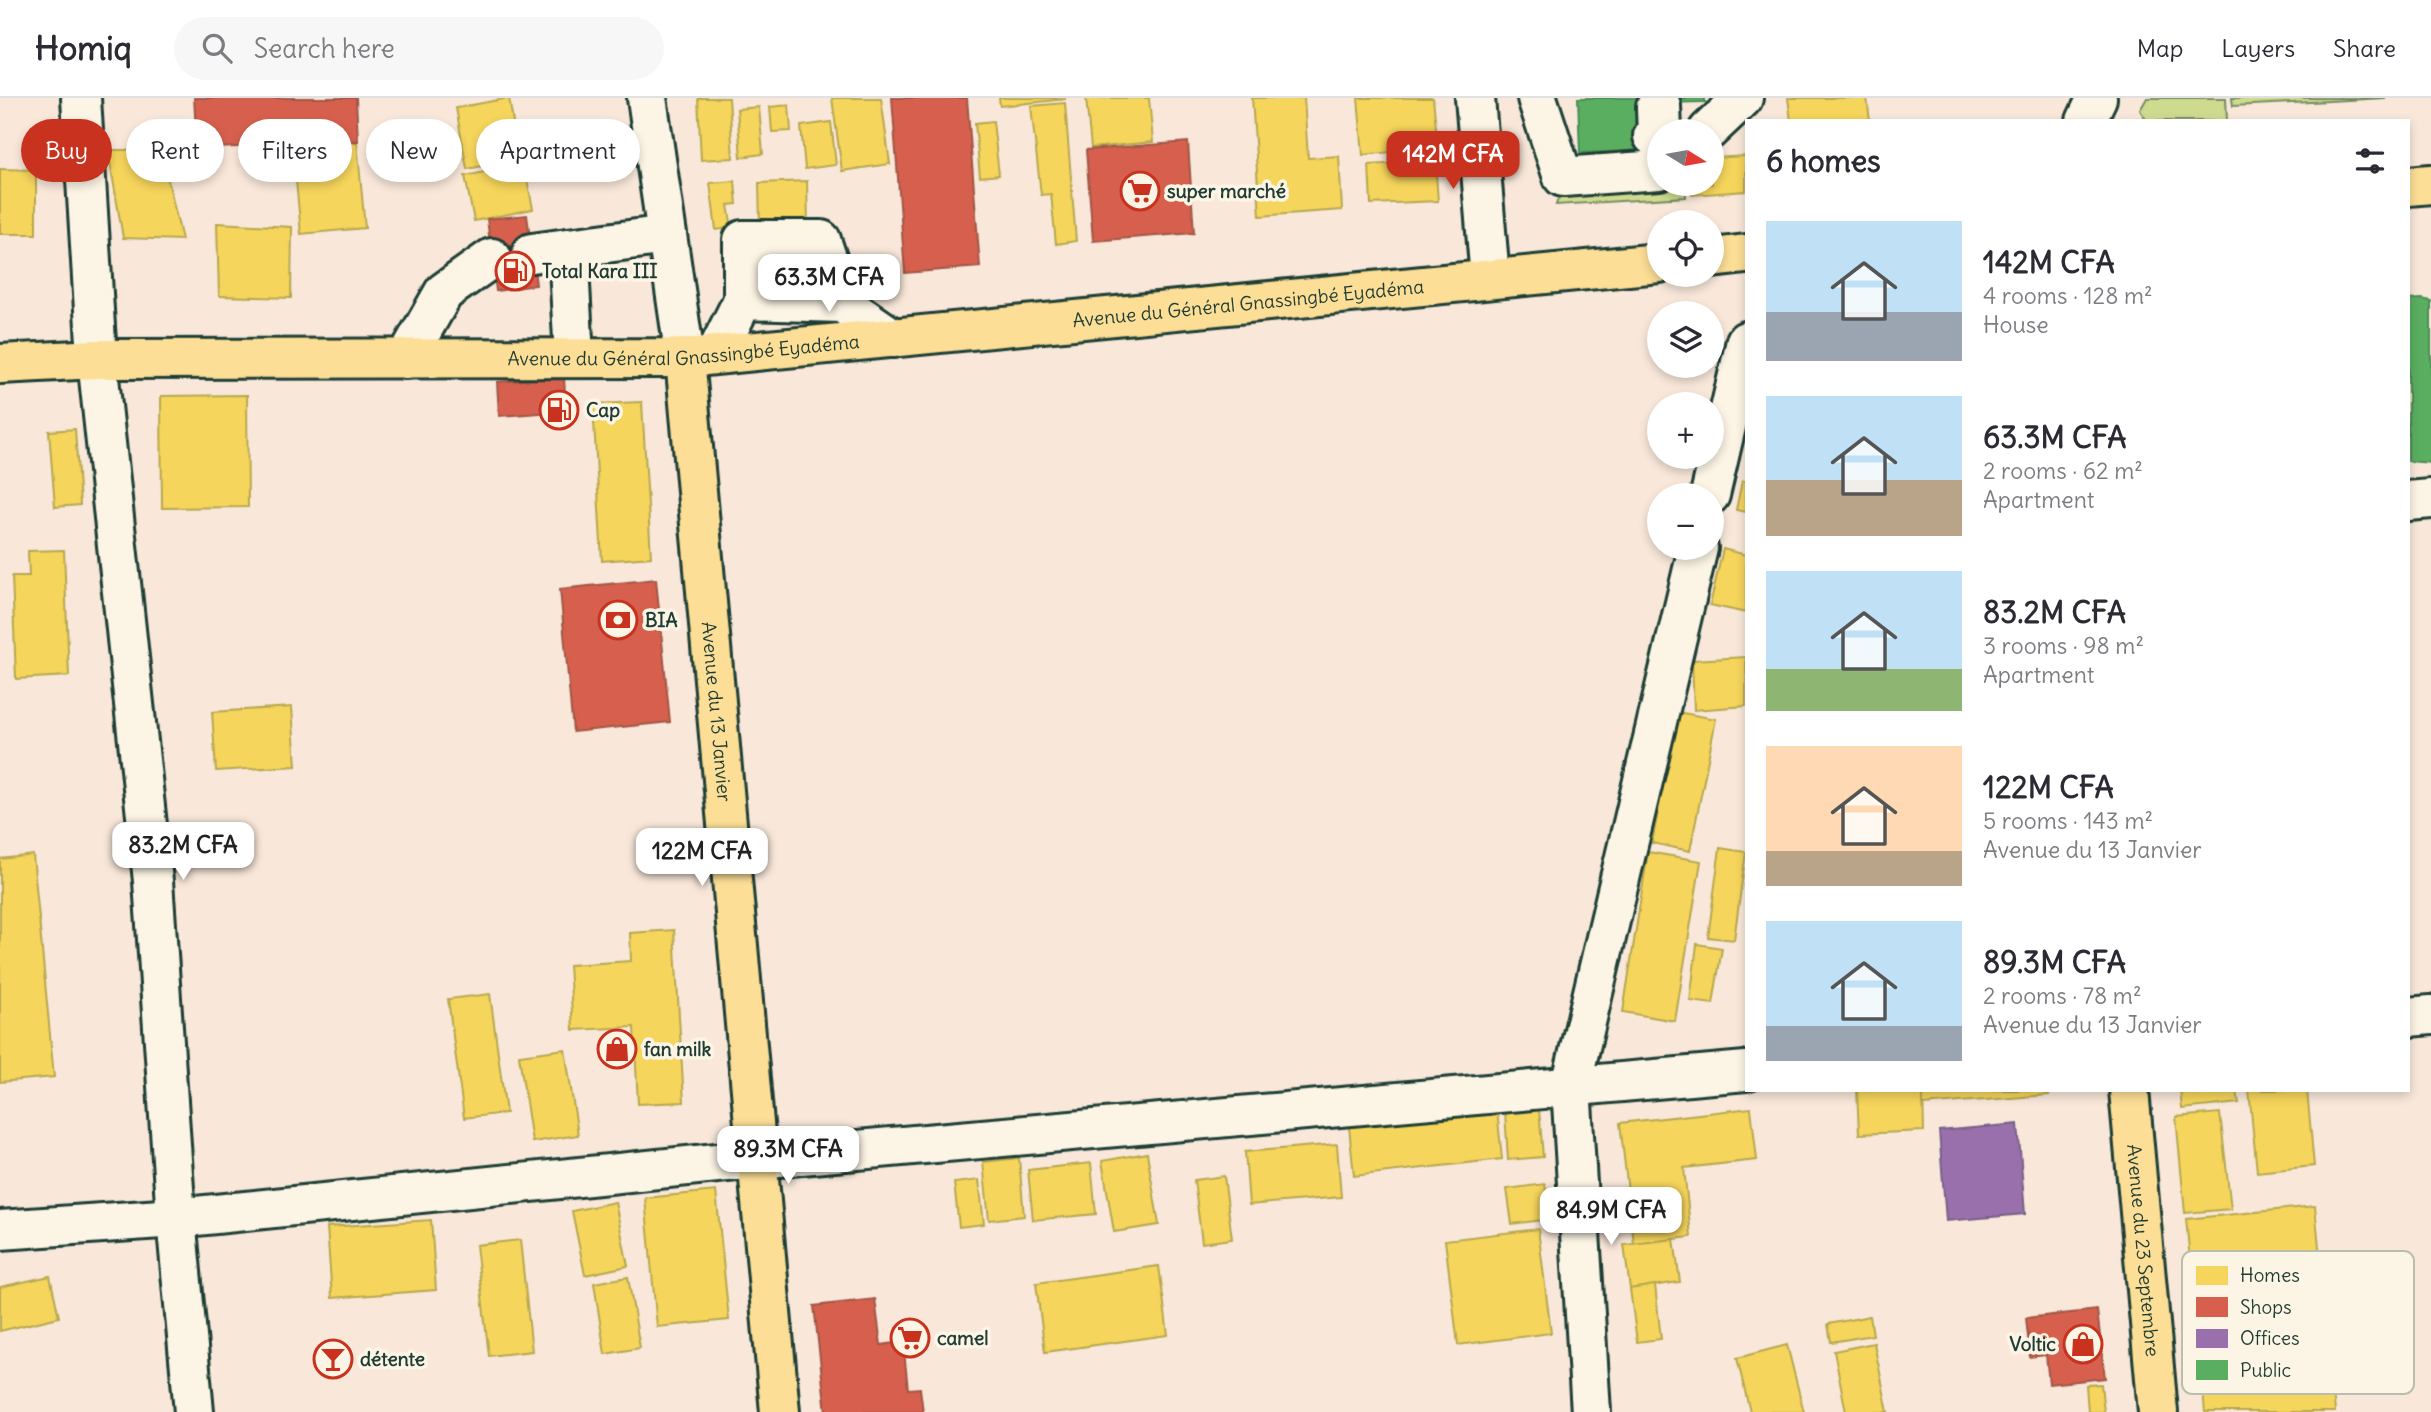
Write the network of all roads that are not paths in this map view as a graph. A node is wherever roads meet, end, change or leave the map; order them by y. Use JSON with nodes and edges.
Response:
{"nodes":[{"id":1,"x":81,"y":98,"type":"edge"},
{"id":2,"x":647,"y":98,"type":"edge"},
{"id":3,"x":1475,"y":98,"type":"edge"},
{"id":4,"x":1537,"y":98,"type":"edge"},
{"id":5,"x":1743,"y":98,"type":"edge"},
{"id":6,"x":2097,"y":98,"type":"edge"},
{"id":7,"x":1721,"y":119,"type":"edge"},
{"id":8,"x":2087,"y":119,"type":"edge"},
{"id":9,"x":1647,"y":150,"type":"edge"},
{"id":10,"x":2431,"y":184,"type":"edge"},
{"id":11,"x":2410,"y":186,"type":"edge"},
{"id":12,"x":667,"y":234,"type":"junction"},
{"id":13,"x":1745,"y":254,"type":"edge"},
{"id":14,"x":1724,"y":257,"type":"edge"},
{"id":15,"x":492,"y":258,"type":"dead end"},
{"id":16,"x":1647,"y":264,"type":"edge"},
{"id":17,"x":1490,"y":279,"type":"junction"},
{"id":18,"x":743,"y":300,"type":"junction"},
{"id":19,"x":842,"y":303,"type":"junction"},
{"id":20,"x":893,"y":338,"type":"junction"},
{"id":21,"x":1745,"y":345,"type":"edge"},
{"id":22,"x":701,"y":356,"type":"junction"},
{"id":23,"x":574,"y":358,"type":"junction"},
{"id":24,"x":97,"y":359,"type":"junction"},
{"id":25,"x":405,"y":359,"type":"junction"},
{"id":26,"x":0,"y":364,"type":"edge"},
{"id":27,"x":1713,"y":483,"type":"edge"},
{"id":28,"x":2431,"y":499,"type":"edge"},
{"id":29,"x":2410,"y":501,"type":"edge"},
{"id":30,"x":1695,"y":560,"type":"edge"},
{"id":31,"x":2431,"y":1015,"type":"edge"},
{"id":32,"x":2410,"y":1017,"type":"edge"},
{"id":33,"x":1745,"y":1071,"type":"edge"},
{"id":34,"x":1571,"y":1086,"type":"junction"},
{"id":35,"x":2129,"y":1092,"type":"edge"},
{"id":36,"x":757,"y":1159,"type":"junction"},
{"id":37,"x":176,"y":1218,"type":"junction"},
{"id":38,"x":0,"y":1230,"type":"edge"},
{"id":39,"x":194,"y":1412,"type":"edge"},
{"id":40,"x":780,"y":1412,"type":"edge"},
{"id":41,"x":1591,"y":1412,"type":"edge"},
{"id":42,"x":2158,"y":1412,"type":"edge"}],
"edges":[{"from":1,"to":24,"type":"street"},
{"from":2,"to":12,"type":"street","name":"Avenue du 13 Janvier"},
{"from":3,"to":17,"type":"street"},
{"from":4,"to":9,"type":"street"},
{"from":5,"to":7,"type":"street"},
{"from":6,"to":8,"type":"street"},
{"from":10,"to":11,"type":"main road"},
{"from":12,"to":22,"type":"street","name":"Avenue du 13 Janvier"},
{"from":12,"to":23,"type":"street"},
{"from":13,"to":14,"type":"main road"},
{"from":15,"to":25,"type":"street"},
{"from":16,"to":17,"type":"main road","name":"Avenue du Général Gnassingbé Eyadéma"},
{"from":17,"to":20,"type":"main road","name":"Avenue du Général Gnassingbé Eyadéma"},
{"from":18,"to":19,"type":"street"},
{"from":18,"to":19,"type":"street"},
{"from":18,"to":22,"type":"street"},
{"from":19,"to":20,"type":"street"},
{"from":20,"to":22,"type":"main road","name":"Avenue du Général Gnassingbé Eyadéma"},
{"from":21,"to":27,"type":"street"},
{"from":22,"to":23,"type":"main road","name":"Avenue du Général Gnassingbé Eyadéma"},
{"from":22,"to":36,"type":"main road","name":"Avenue du 13 Janvier"},
{"from":23,"to":25,"type":"main road","name":"Avenue du Général Gnassingbé Eyadéma"},
{"from":24,"to":25,"type":"main road","name":"Avenue du Général Gnassingbé Eyadéma"},
{"from":24,"to":26,"type":"main road","name":"Avenue du Général Gnassingbé Eyadéma"},
{"from":24,"to":37,"type":"street"},
{"from":28,"to":29,"type":"street"},
{"from":30,"to":34,"type":"street"},
{"from":31,"to":32,"type":"street"},
{"from":33,"to":34,"type":"street"},
{"from":34,"to":36,"type":"street"},
{"from":34,"to":41,"type":"street"},
{"from":35,"to":42,"type":"main road","name":"Avenue du 23 Septembre"},
{"from":36,"to":37,"type":"street"},
{"from":36,"to":40,"type":"main road","name":"Avenue du 13 Janvier"},
{"from":37,"to":38,"type":"street"},
{"from":37,"to":39,"type":"street"}]}
